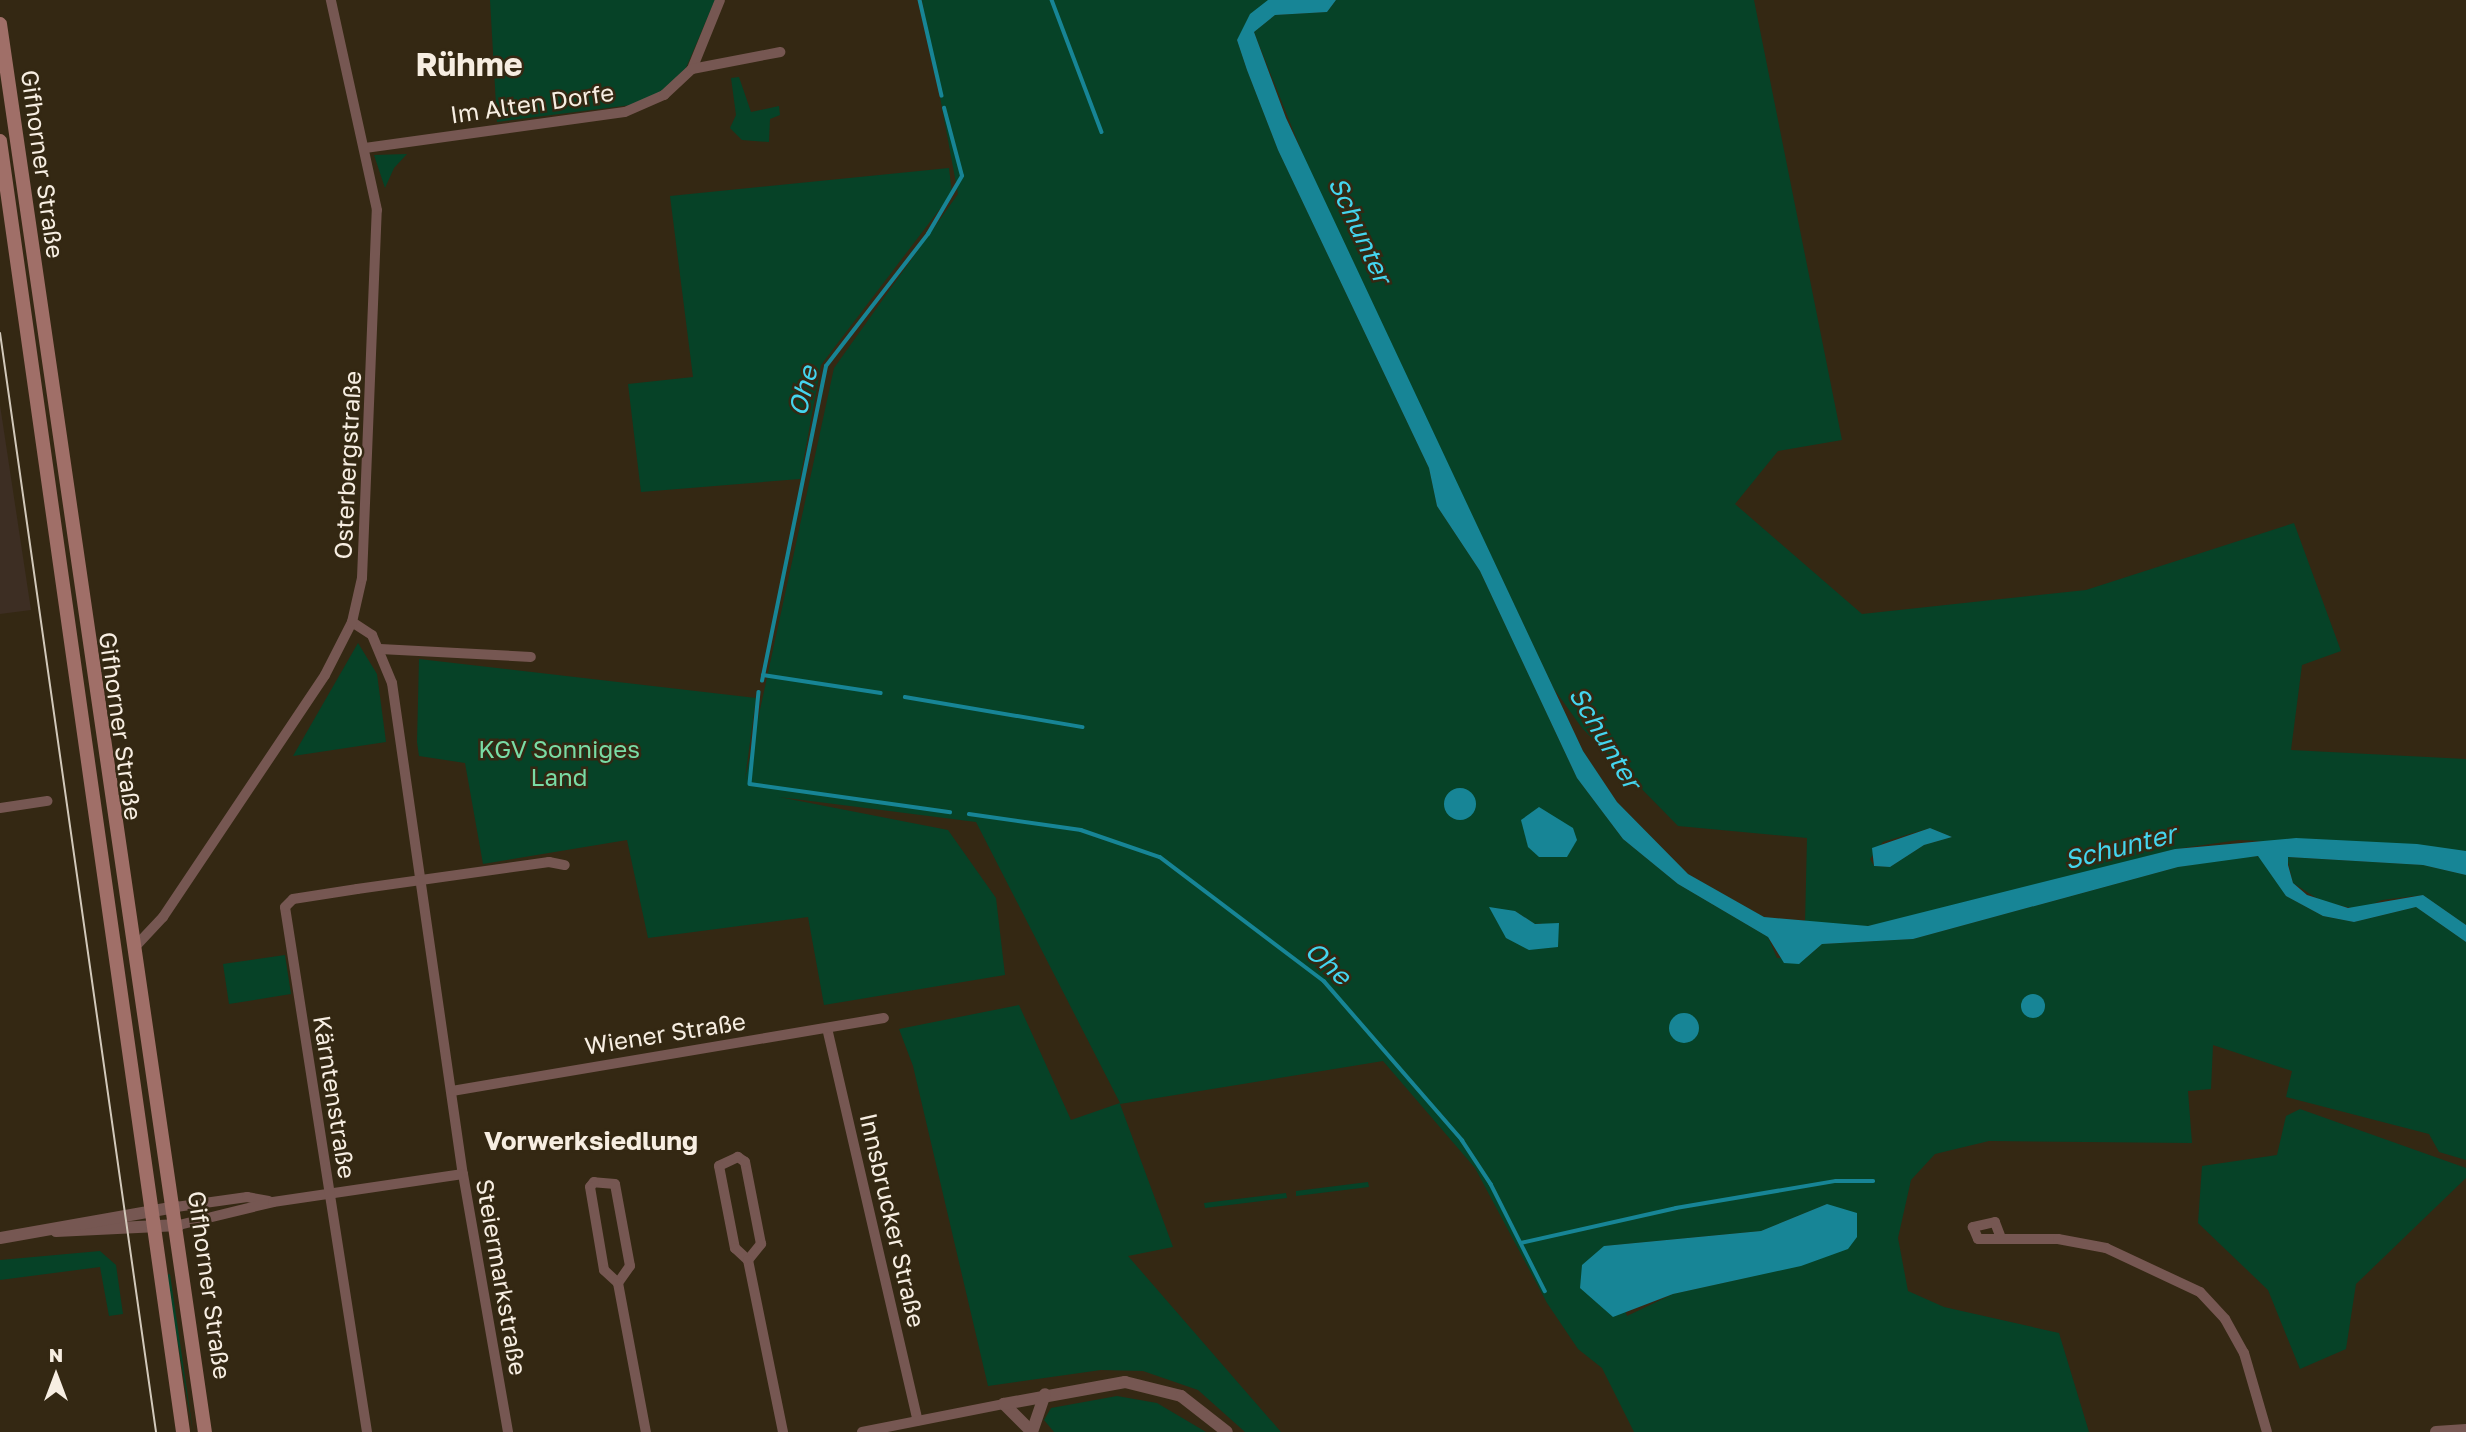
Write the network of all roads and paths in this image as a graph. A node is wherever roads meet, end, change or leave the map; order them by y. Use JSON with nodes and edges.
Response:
{"nodes":[{"id":1,"x":331,"y":0,"type":"edge"},
{"id":2,"x":720,"y":0,"type":"edge"},
{"id":3,"x":0,"y":24,"type":"edge"},
{"id":4,"x":780,"y":52,"type":"dead end"},
{"id":5,"x":692,"y":69,"type":"junction"},
{"id":6,"x":0,"y":141,"type":"edge"},
{"id":7,"x":365,"y":148,"type":"junction"},
{"id":8,"x":352,"y":622,"type":"junction"},
{"id":9,"x":380,"y":649,"type":"junction"},
{"id":10,"x":531,"y":657,"type":"dead end"},
{"id":11,"x":47,"y":801,"type":"dead end"},
{"id":12,"x":0,"y":808,"type":"edge"},
{"id":13,"x":565,"y":865,"type":"dead end"},
{"id":14,"x":420,"y":880,"type":"junction"},
{"id":15,"x":131,"y":952,"type":"junction"},
{"id":16,"x":884,"y":1018,"type":"dead end"},
{"id":17,"x":827,"y":1028,"type":"junction"},
{"id":18,"x":452,"y":1091,"type":"junction"},
{"id":19,"x":463,"y":1174,"type":"junction"},
{"id":20,"x":329,"y":1195,"type":"junction"},
{"id":21,"x":273,"y":1202,"type":"junction"},
{"id":22,"x":176,"y":1207,"type":"junction"},
{"id":23,"x":150,"y":1211,"type":"junction"},
{"id":24,"x":179,"y":1225,"type":"junction"},
{"id":25,"x":153,"y":1229,"type":"junction"},
{"id":26,"x":52,"y":1231,"type":"junction"},
{"id":27,"x":0,"y":1238,"type":"edge"},
{"id":28,"x":2001,"y":1238,"type":"dead end"},
{"id":29,"x":748,"y":1260,"type":"junction"},
{"id":30,"x":618,"y":1283,"type":"junction"},
{"id":31,"x":1045,"y":1394,"type":"junction"},
{"id":32,"x":1021,"y":1400,"type":"junction"},
{"id":33,"x":1004,"y":1404,"type":"junction"},
{"id":34,"x":918,"y":1421,"type":"junction"},
{"id":35,"x":2466,"y":1430,"type":"edge"},
{"id":36,"x":183,"y":1432,"type":"edge"},
{"id":37,"x":205,"y":1432,"type":"edge"},
{"id":38,"x":368,"y":1432,"type":"edge"},
{"id":39,"x":508,"y":1432,"type":"edge"},
{"id":40,"x":646,"y":1432,"type":"edge"},
{"id":41,"x":783,"y":1432,"type":"edge"},
{"id":42,"x":862,"y":1432,"type":"edge"},
{"id":43,"x":1032,"y":1432,"type":"edge"},
{"id":44,"x":1227,"y":1432,"type":"edge"},
{"id":45,"x":2267,"y":1432,"type":"edge"},
{"id":46,"x":2437,"y":1432,"type":"edge"}],
"edges":[{"from":1,"to":7,"type":"street","name":"Osterbergstraße"},
{"from":2,"to":5,"type":"street","name":"Im Alten Dorfe"},
{"from":3,"to":15,"type":"main road","name":"Gifhorner Straße"},
{"from":4,"to":5,"type":"street"},
{"from":5,"to":7,"type":"street","name":"Im Alten Dorfe"},
{"from":6,"to":23,"type":"main road","name":"Gifhorner Straße"},
{"from":7,"to":8,"type":"street","name":"Osterbergstraße"},
{"from":8,"to":9,"type":"street","name":"Steiermarkstraße"},
{"from":8,"to":15,"type":"street","name":"Osterbergstraße"},
{"from":9,"to":10,"type":"street"},
{"from":9,"to":14,"type":"street","name":"Steiermarkstraße"},
{"from":11,"to":12,"type":"street"},
{"from":13,"to":14,"type":"street"},
{"from":14,"to":18,"type":"street","name":"Steiermarkstraße"},
{"from":14,"to":20,"type":"street","name":"Kärntenstraße"},
{"from":15,"to":22,"type":"main road","name":"Gifhorner Straße"},
{"from":16,"to":17,"type":"street","name":"Wiener Straße"},
{"from":17,"to":18,"type":"street","name":"Wiener Straße"},
{"from":17,"to":34,"type":"street","name":"Innsbrucker Straße"},
{"from":18,"to":19,"type":"street","name":"Steiermarkstraße"},
{"from":19,"to":20,"type":"street"},
{"from":19,"to":39,"type":"street","name":"Steiermarkstraße"},
{"from":20,"to":21,"type":"street"},
{"from":20,"to":38,"type":"street","name":"Kärntenstraße"},
{"from":21,"to":22,"type":"street"},
{"from":21,"to":24,"type":"street"},
{"from":22,"to":23,"type":"street"},
{"from":22,"to":24,"type":"main road","name":"Gifhorner Straße"},
{"from":23,"to":25,"type":"main road","name":"Gifhorner Straße"},
{"from":23,"to":26,"type":"street"},
{"from":24,"to":25,"type":"street"},
{"from":24,"to":37,"type":"main road","name":"Gifhorner Straße"},
{"from":25,"to":26,"type":"street"},
{"from":25,"to":36,"type":"main road","name":"Gifhorner Straße"},
{"from":26,"to":27,"type":"street"},
{"from":28,"to":45,"type":"street"},
{"from":29,"to":29,"type":"street"},
{"from":29,"to":41,"type":"street"},
{"from":30,"to":30,"type":"street"},
{"from":30,"to":40,"type":"street"},
{"from":31,"to":32,"type":"street"},
{"from":31,"to":43,"type":"street"},
{"from":31,"to":44,"type":"street"},
{"from":32,"to":33,"type":"street"},
{"from":32,"to":43,"type":"street"},
{"from":33,"to":34,"type":"street"},
{"from":33,"to":43,"type":"street"},
{"from":34,"to":42,"type":"street"},
{"from":35,"to":46,"type":"street"}]}
